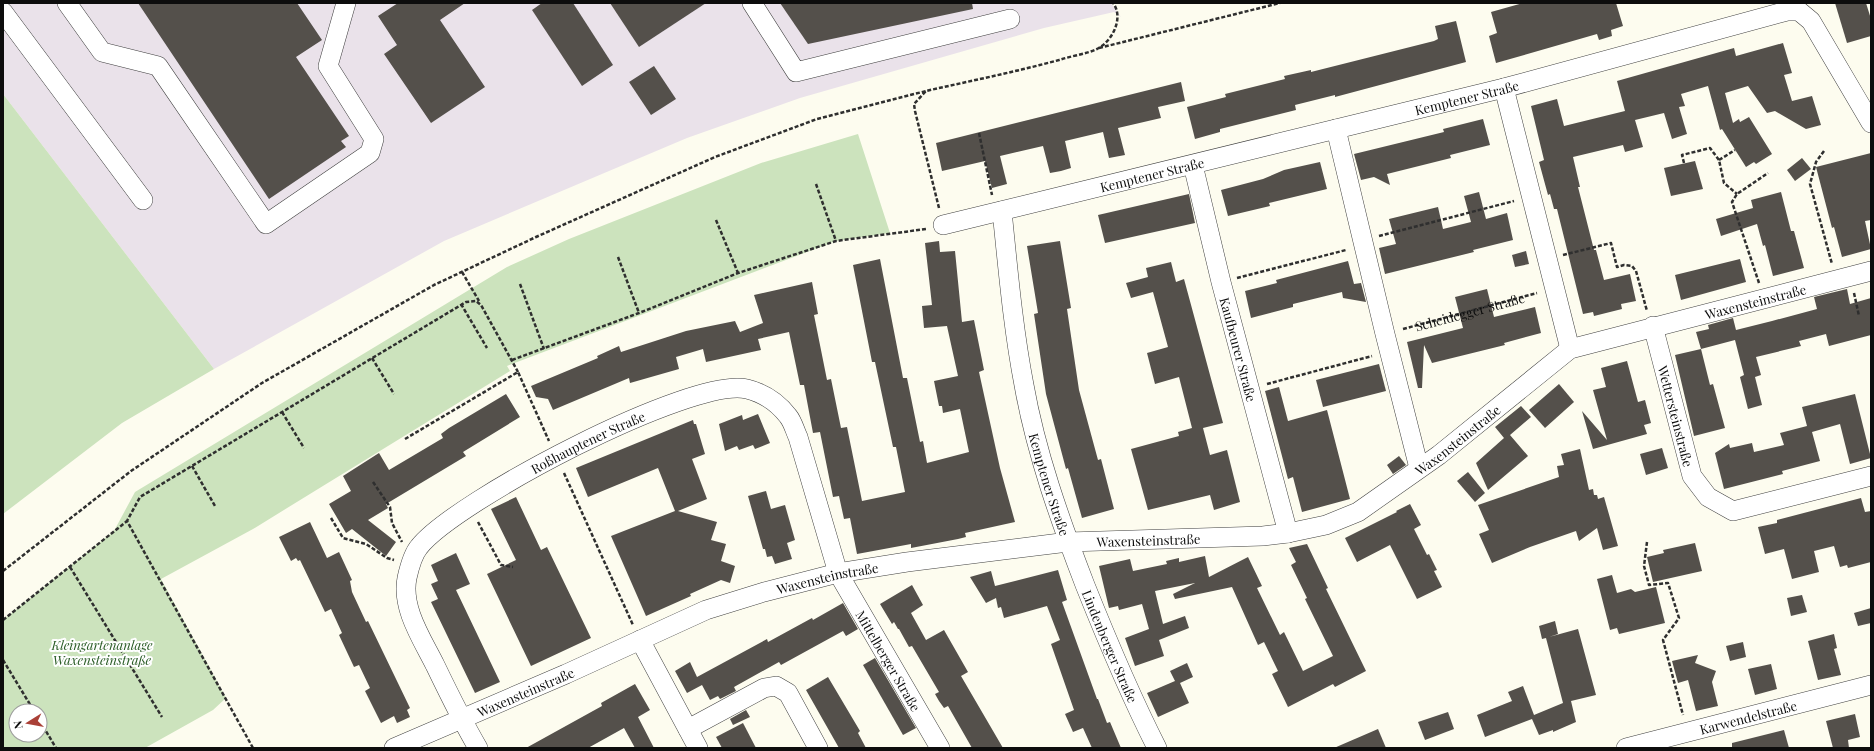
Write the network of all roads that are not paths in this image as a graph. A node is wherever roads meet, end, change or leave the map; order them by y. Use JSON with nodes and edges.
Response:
{"nodes":[{"id":1,"x":67,"y":3,"type":"edge"},
{"id":2,"x":346,"y":3,"type":"edge"},
{"id":3,"x":752,"y":3,"type":"edge"},
{"id":4,"x":1799,"y":7,"type":"edge"},
{"id":5,"x":3,"y":12,"type":"edge"},
{"id":6,"x":1010,"y":19,"type":"dead end"},
{"id":7,"x":1504,"y":88,"type":"junction"},
{"id":8,"x":1871,"y":123,"type":"edge"},
{"id":9,"x":1336,"y":129,"type":"junction"},
{"id":10,"x":1193,"y":165,"type":"junction"},
{"id":11,"x":143,"y":200,"type":"dead end"},
{"id":12,"x":999,"y":212,"type":"junction"},
{"id":13,"x":943,"y":225,"type":"road end"},
{"id":14,"x":1871,"y":271,"type":"edge"},
{"id":15,"x":1652,"y":326,"type":"junction"},
{"id":16,"x":1570,"y":349,"type":"junction"},
{"id":17,"x":1419,"y":468,"type":"junction"},
{"id":18,"x":1871,"y":476,"type":"edge"},
{"id":19,"x":1288,"y":533,"type":"junction"},
{"id":20,"x":1068,"y":542,"type":"junction"},
{"id":21,"x":838,"y":574,"type":"junction"},
{"id":22,"x":640,"y":640,"type":"junction"},
{"id":23,"x":1871,"y":685,"type":"edge"},
{"id":24,"x":460,"y":718,"type":"junction"},
{"id":25,"x":688,"y":730,"type":"junction"},
{"id":26,"x":394,"y":748,"type":"edge"},
{"id":27,"x":478,"y":748,"type":"edge"},
{"id":28,"x":698,"y":748,"type":"edge"},
{"id":29,"x":818,"y":748,"type":"edge"},
{"id":30,"x":940,"y":748,"type":"edge"},
{"id":31,"x":1157,"y":748,"type":"edge"},
{"id":32,"x":1626,"y":748,"type":"edge"}],
"edges":[{"from":1,"to":2,"type":"street"},
{"from":3,"to":6,"type":"street"},
{"from":4,"to":7,"type":"street","name":"Kemptener Straße"},
{"from":4,"to":8,"type":"street","name":"Kemptener Straße"},
{"from":5,"to":11,"type":"street"},
{"from":7,"to":9,"type":"street","name":"Kemptener Straße"},
{"from":7,"to":16,"type":"street"},
{"from":9,"to":10,"type":"street","name":"Kemptener Straße"},
{"from":9,"to":17,"type":"street"},
{"from":10,"to":12,"type":"street","name":"Kemptener Straße"},
{"from":10,"to":19,"type":"street","name":"Kaufbeurer Straße"},
{"from":12,"to":13,"type":"street","name":"Kemptener Straße"},
{"from":12,"to":20,"type":"street","name":"Kemptener Straße"},
{"from":14,"to":15,"type":"street","name":"Waxensteinstraße"},
{"from":15,"to":16,"type":"street","name":"Waxensteinstraße"},
{"from":15,"to":18,"type":"street","name":"Wettersteinstraße"},
{"from":16,"to":17,"type":"street","name":"Waxensteinstraße"},
{"from":17,"to":19,"type":"street","name":"Waxensteinstraße"},
{"from":19,"to":20,"type":"street","name":"Waxensteinstraße"},
{"from":20,"to":21,"type":"street","name":"Waxensteinstraße"},
{"from":20,"to":31,"type":"street","name":"Lindenberger Straße"},
{"from":21,"to":22,"type":"street","name":"Waxensteinstraße"},
{"from":21,"to":24,"type":"street","name":"Roßhauptener Straße"},
{"from":21,"to":30,"type":"street","name":"Mittelberger Straße"},
{"from":22,"to":24,"type":"street","name":"Waxensteinstraße"},
{"from":22,"to":25,"type":"street"},
{"from":23,"to":32,"type":"street","name":"Karwendelstraße"},
{"from":24,"to":26,"type":"street","name":"Waxensteinstraße"},
{"from":24,"to":27,"type":"street","name":"Roßhauptener Straße"},
{"from":25,"to":28,"type":"street"},
{"from":25,"to":29,"type":"street"}]}
